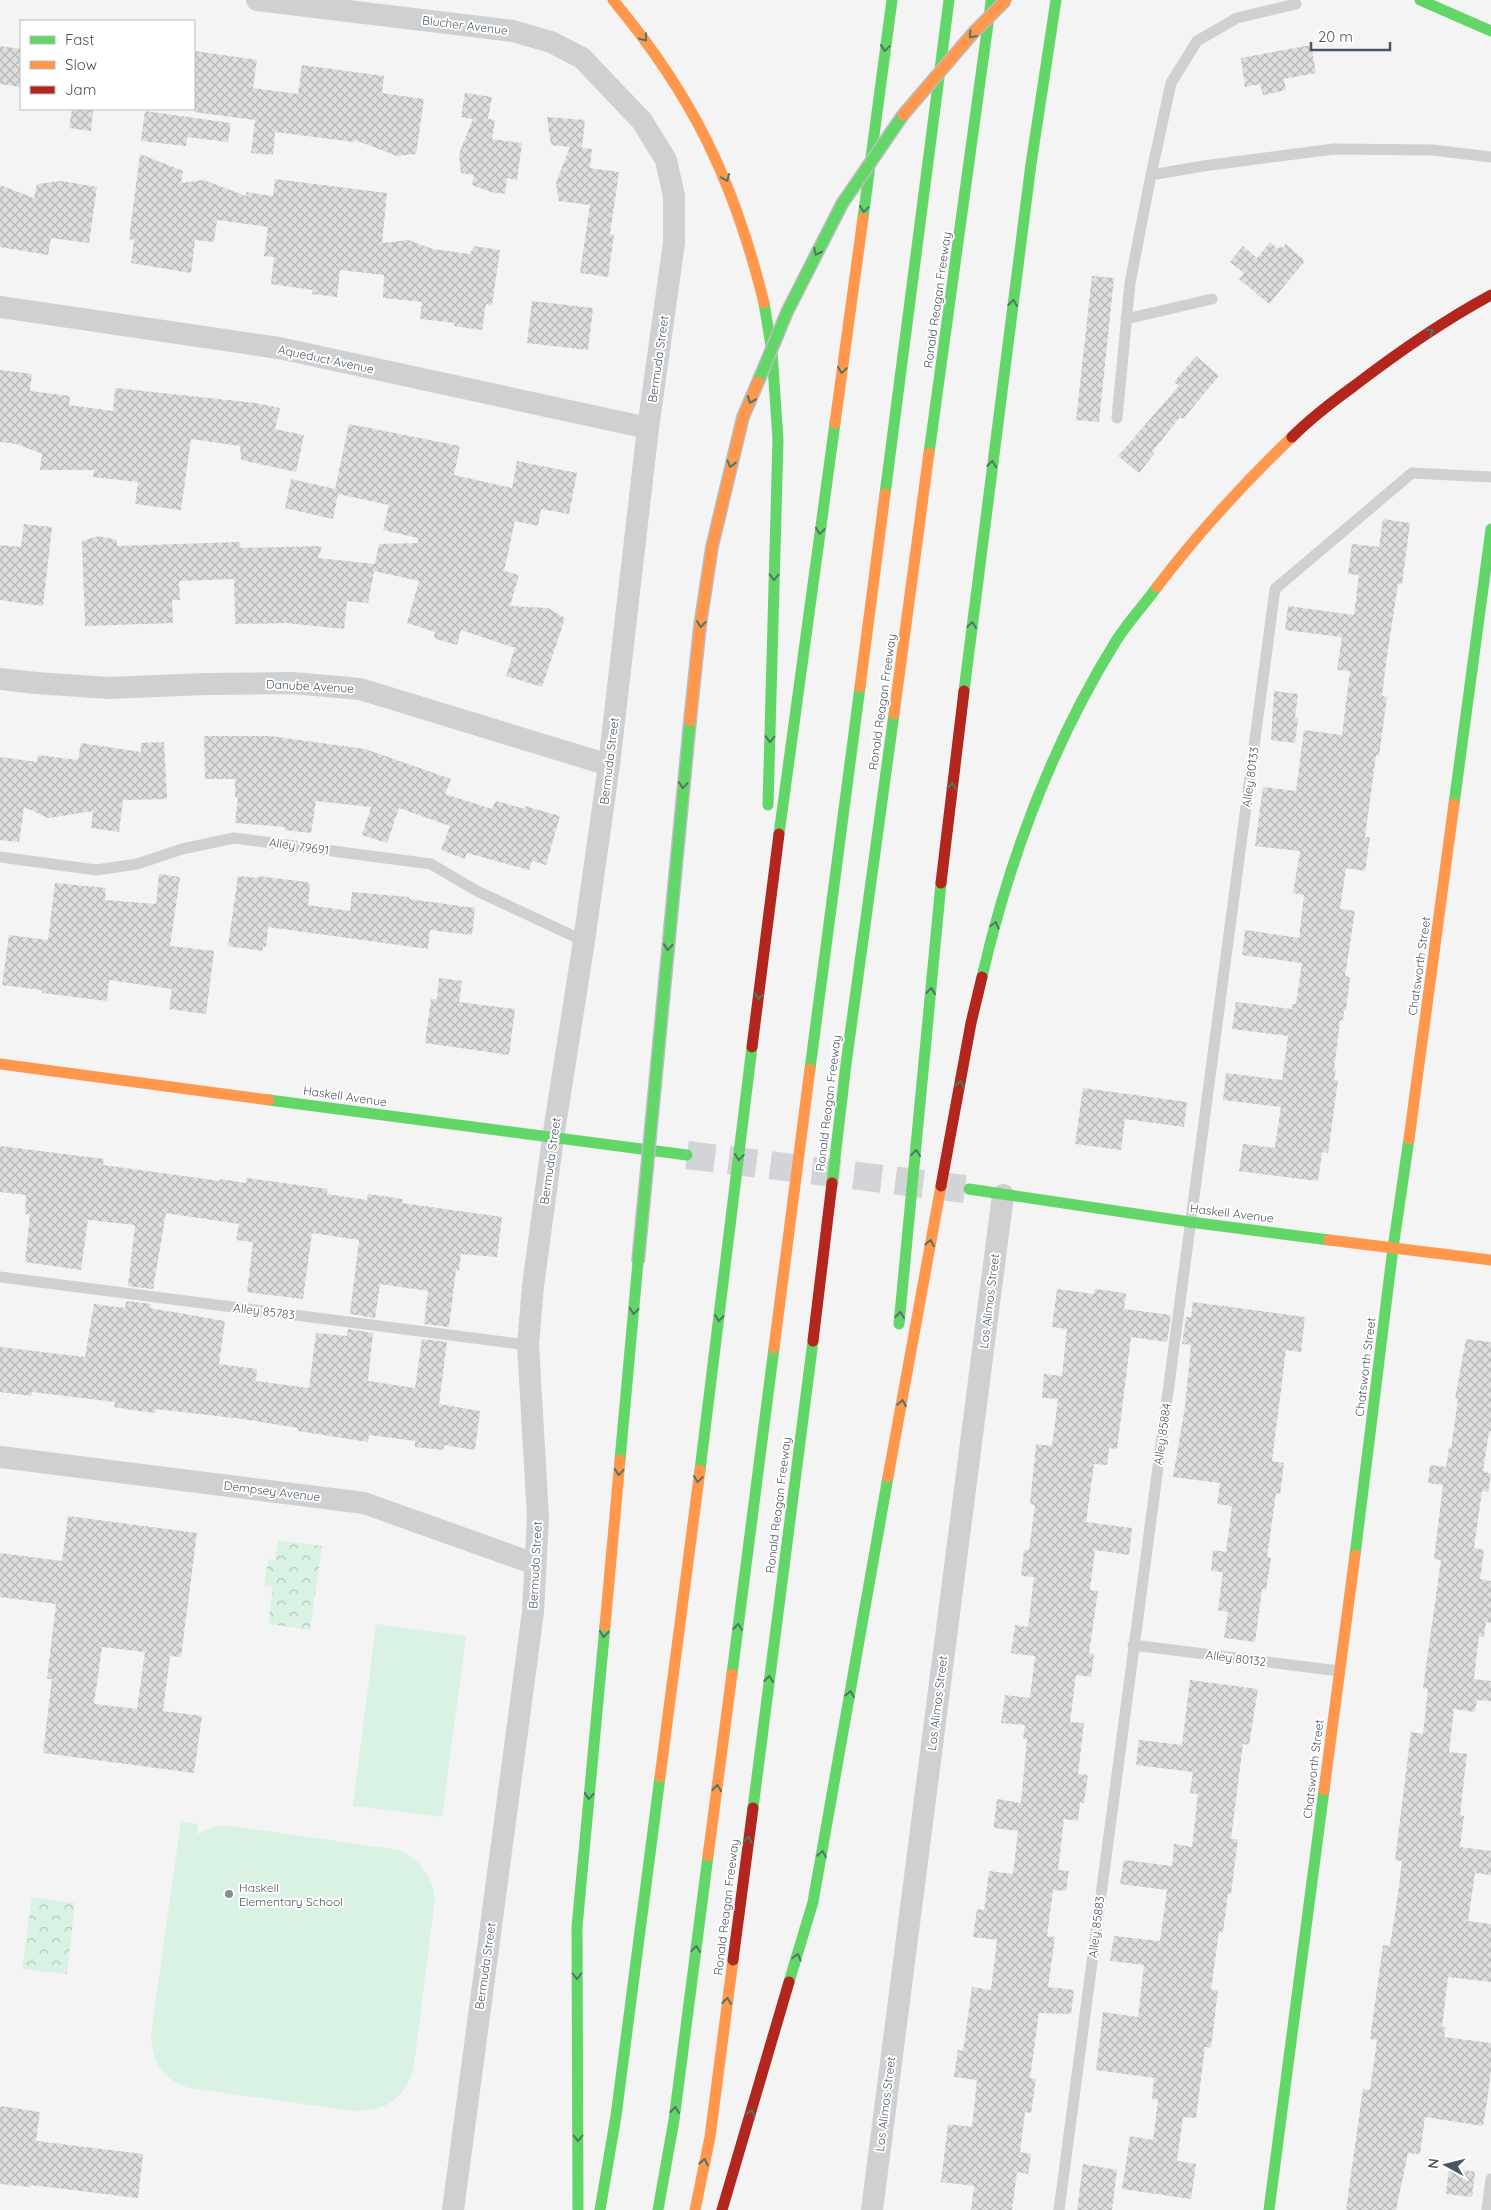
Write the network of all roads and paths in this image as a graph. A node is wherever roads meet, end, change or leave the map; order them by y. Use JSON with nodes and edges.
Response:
{"nodes":[{"id":1,"x":258,"y":0,"type":"edge"},
{"id":2,"x":613,"y":0,"type":"edge"},
{"id":3,"x":892,"y":0,"type":"edge"},
{"id":4,"x":950,"y":0,"type":"edge"},
{"id":5,"x":992,"y":0,"type":"edge"},
{"id":6,"x":1006,"y":0,"type":"edge"},
{"id":7,"x":1056,"y":0,"type":"edge"},
{"id":8,"x":1420,"y":0,"type":"edge"},
{"id":9,"x":1296,"y":4,"type":"dead end"},
{"id":10,"x":1491,"y":30,"type":"edge"},
{"id":11,"x":642,"y":121,"type":"joint"},
{"id":12,"x":1491,"y":157,"type":"edge"},
{"id":13,"x":1151,"y":175,"type":"junction"},
{"id":14,"x":1491,"y":295,"type":"edge"},
{"id":15,"x":1212,"y":299,"type":"dead end"},
{"id":16,"x":0,"y":307,"type":"edge"},
{"id":17,"x":1126,"y":319,"type":"junction"},
{"id":18,"x":1117,"y":418,"type":"dead end"},
{"id":19,"x":648,"y":428,"type":"junction"},
{"id":20,"x":1491,"y":477,"type":"edge"},
{"id":21,"x":1491,"y":528,"type":"edge"},
{"id":22,"x":0,"y":679,"type":"edge"},
{"id":23,"x":609,"y":765,"type":"junction"},
{"id":24,"x":0,"y":857,"type":"edge"},
{"id":25,"x":584,"y":941,"type":"junction"},
{"id":26,"x":764,"y":947,"type":"junction"},
{"id":27,"x":0,"y":1064,"type":"edge"},
{"id":28,"x":553,"y":1138,"type":"junction"},
{"id":29,"x":687,"y":1155,"type":"tunnel mouth"},
{"id":30,"x":969,"y":1189,"type":"tunnel mouth"},
{"id":31,"x":1003,"y":1195,"type":"junction"},
{"id":32,"x":1190,"y":1222,"type":"junction"},
{"id":33,"x":1393,"y":1248,"type":"junction"},
{"id":34,"x":1491,"y":1260,"type":"edge"},
{"id":35,"x":0,"y":1278,"type":"edge"},
{"id":36,"x":898,"y":1340,"type":"dead end"},
{"id":37,"x":528,"y":1345,"type":"junction"},
{"id":38,"x":894,"y":1379,"type":"dead end"},
{"id":39,"x":0,"y":1458,"type":"edge"},
{"id":40,"x":878,"y":1538,"type":"junction"},
{"id":41,"x":535,"y":1564,"type":"junction"},
{"id":42,"x":1133,"y":1645,"type":"junction"},
{"id":43,"x":1339,"y":1671,"type":"junction"},
{"id":44,"x":1491,"y":2179,"type":"edge"},
{"id":45,"x":453,"y":2210,"type":"edge"},
{"id":46,"x":578,"y":2210,"type":"edge"},
{"id":47,"x":600,"y":2210,"type":"edge"},
{"id":48,"x":658,"y":2210,"type":"edge"},
{"id":49,"x":695,"y":2210,"type":"edge"},
{"id":50,"x":722,"y":2210,"type":"edge"},
{"id":51,"x":872,"y":2210,"type":"edge"},
{"id":52,"x":1059,"y":2210,"type":"edge"},
{"id":53,"x":1269,"y":2210,"type":"edge"},
{"id":54,"x":1487,"y":2210,"type":"edge"}],
"edges":[{"from":1,"to":11,"type":"street","name":"Blucher Avenue"},
{"from":2,"to":26,"type":"main road","one_way":true},
{"from":3,"to":26,"type":"main road","one_way":true},
{"from":48,"to":4,"type":"main road","one_way":true},
{"from":49,"to":5,"type":"main road","name":"Ronald Reagan Freeway","one_way":true},
{"from":6,"to":46,"type":"main road","one_way":true,"bridge":true},
{"from":36,"to":7,"type":"main road","one_way":true},
{"from":8,"to":10,"type":"main road"},
{"from":9,"to":13,"type":"lane"},
{"from":11,"to":19,"type":"street","name":"Bermuda Street"},
{"from":12,"to":13,"type":"lane"},
{"from":13,"to":17,"type":"lane"},
{"from":40,"to":14,"type":"main road","one_way":true},
{"from":15,"to":17,"type":"lane"},
{"from":16,"to":19,"type":"street","name":"Aqueduct Avenue"},
{"from":17,"to":18,"type":"lane"},
{"from":19,"to":23,"type":"street","name":"Bermuda Street"},
{"from":20,"to":32,"type":"lane","name":"Alley 80133"},
{"from":21,"to":33,"type":"main road","name":"Chatsworth Street"},
{"from":22,"to":23,"type":"street","name":"Danube Avenue"},
{"from":23,"to":25,"type":"street","name":"Bermuda Street"},
{"from":24,"to":25,"type":"lane","name":"Alley 79691"},
{"from":25,"to":28,"type":"street","name":"Bermuda Street"},
{"from":26,"to":47,"type":"main road","one_way":true},
{"from":27,"to":28,"type":"main road","name":"Haskell Avenue"},
{"from":28,"to":29,"type":"main road","name":"Haskell Avenue"},
{"from":28,"to":37,"type":"street","name":"Bermuda Street"},
{"from":30,"to":31,"type":"main road","name":"Haskell Avenue"},
{"from":31,"to":32,"type":"main road","name":"Haskell Avenue"},
{"from":31,"to":51,"type":"street","name":"Los Alimos Street"},
{"from":32,"to":33,"type":"main road","name":"Haskell Avenue"},
{"from":32,"to":42,"type":"lane","name":"Alley 85884"},
{"from":33,"to":34,"type":"main road","name":"Haskell Avenue"},
{"from":33,"to":43,"type":"main road","name":"Chatsworth Street"},
{"from":35,"to":37,"type":"lane","name":"Alley 85783"},
{"from":37,"to":41,"type":"street","name":"Bermuda Street"},
{"from":38,"to":40,"type":"main road"},
{"from":39,"to":41,"type":"street","name":"Dempsey Avenue"},
{"from":50,"to":40,"type":"main road","one_way":true},
{"from":41,"to":45,"type":"street","name":"Bermuda Street"},
{"from":42,"to":43,"type":"lane","name":"Alley 80132"},
{"from":42,"to":52,"type":"lane","name":"Alley 85883"},
{"from":43,"to":53,"type":"main road","name":"Chatsworth Street"},
{"from":44,"to":54,"type":"lane"}]}
